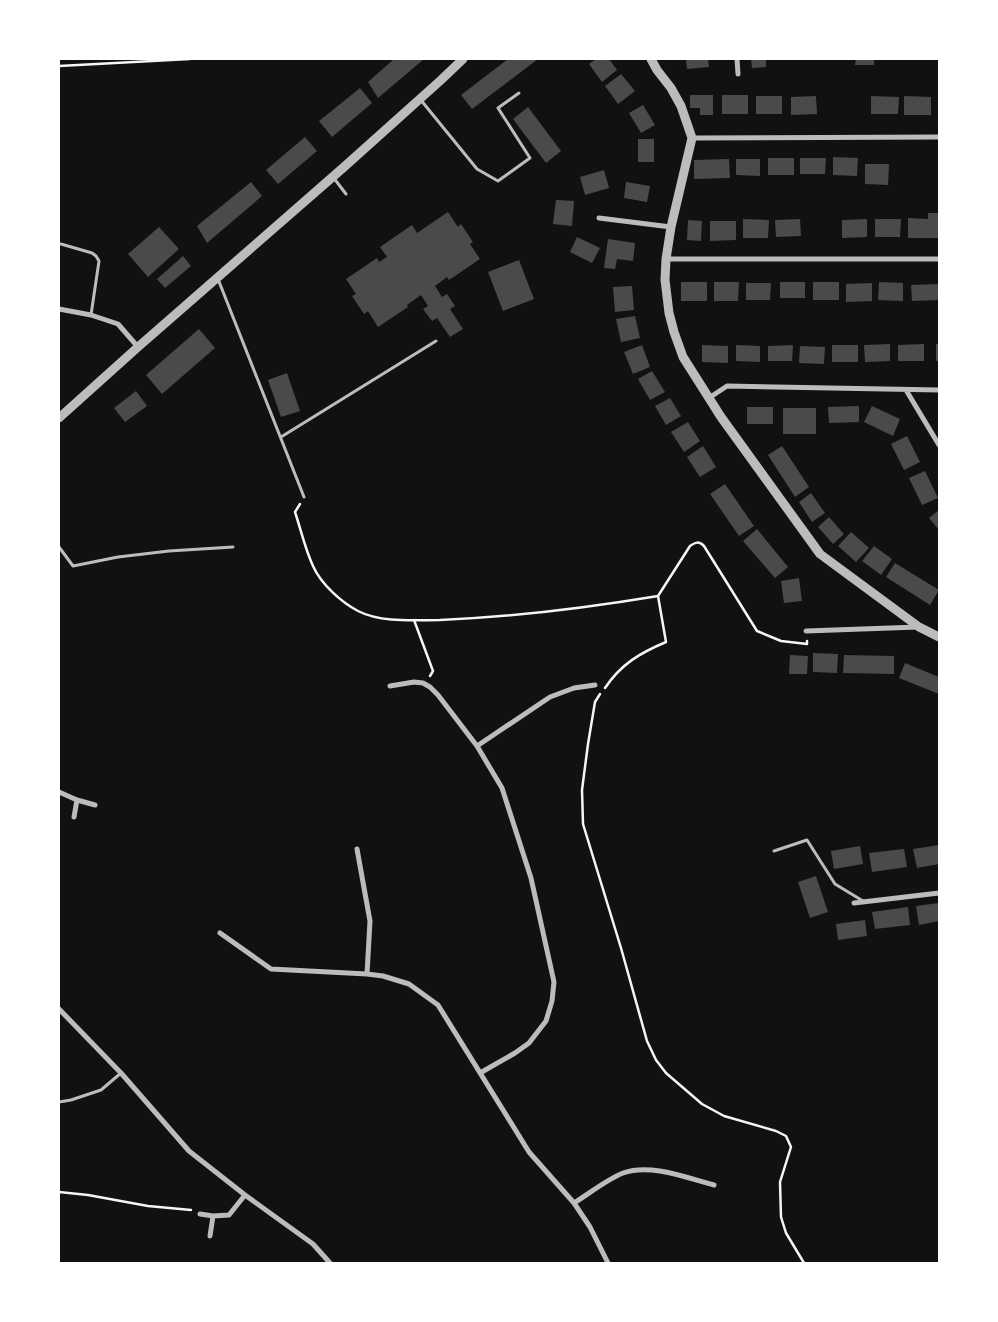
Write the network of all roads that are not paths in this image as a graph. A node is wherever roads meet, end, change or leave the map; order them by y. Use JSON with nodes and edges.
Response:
{"nodes":[{"id":1,"x":463,"y":59,"type":"edge"},
{"id":2,"x":650,"y":59,"type":"edge"},
{"id":3,"x":737,"y":59,"type":"edge"},
{"id":4,"x":738,"y":74,"type":"dead end"},
{"id":5,"x":519,"y":93,"type":"dead end"},
{"id":6,"x":420,"y":99,"type":"junction"},
{"id":7,"x":939,"y":137,"type":"edge"},
{"id":8,"x":692,"y":138,"type":"junction"},
{"id":9,"x":332,"y":176,"type":"junction"},
{"id":10,"x":346,"y":194,"type":"dead end"},
{"id":11,"x":599,"y":218,"type":"dead end"},
{"id":12,"x":671,"y":227,"type":"junction"},
{"id":13,"x":61,"y":244,"type":"dead end"},
{"id":14,"x":666,"y":259,"type":"junction"},
{"id":15,"x":939,"y":259,"type":"edge"},
{"id":16,"x":218,"y":277,"type":"junction"},
{"id":17,"x":59,"y":308,"type":"edge"},
{"id":18,"x":91,"y":315,"type":"junction"},
{"id":19,"x":436,"y":340,"type":"dead end"},
{"id":20,"x":138,"y":347,"type":"junction"},
{"id":21,"x":906,"y":390,"type":"junction"},
{"id":22,"x":939,"y":390,"type":"edge"},
{"id":23,"x":709,"y":398,"type":"junction"},
{"id":24,"x":59,"y":418,"type":"edge"},
{"id":25,"x":281,"y":437,"type":"junction"},
{"id":26,"x":939,"y":444,"type":"edge"},
{"id":27,"x":304,"y":497,"type":"road end"},
{"id":28,"x":59,"y":547,"type":"edge"},
{"id":29,"x":233,"y":547,"type":"dead end"},
{"id":30,"x":919,"y":627,"type":"junction"},
{"id":31,"x":806,"y":631,"type":"road end"},
{"id":32,"x":939,"y":637,"type":"edge"},
{"id":33,"x":595,"y":685,"type":"dead end"},
{"id":34,"x":390,"y":686,"type":"dead end"},
{"id":35,"x":477,"y":746,"type":"junction"},
{"id":36,"x":59,"y":792,"type":"edge"},
{"id":37,"x":77,"y":800,"type":"junction"},
{"id":38,"x":95,"y":805,"type":"dead end"},
{"id":39,"x":74,"y":817,"type":"dead end"},
{"id":40,"x":357,"y":849,"type":"dead end"},
{"id":41,"x":774,"y":851,"type":"dead end"},
{"id":42,"x":939,"y":893,"type":"edge"},
{"id":43,"x":864,"y":902,"type":"junction"},
{"id":44,"x":854,"y":903,"type":"dead end"},
{"id":45,"x":220,"y":933,"type":"dead end"},
{"id":46,"x":367,"y":974,"type":"junction"},
{"id":47,"x":59,"y":1009,"type":"edge"},
{"id":48,"x":480,"y":1072,"type":"junction"},
{"id":49,"x":121,"y":1073,"type":"junction"},
{"id":50,"x":59,"y":1102,"type":"edge"},
{"id":51,"x":714,"y":1185,"type":"dead end"},
{"id":52,"x":245,"y":1195,"type":"junction"},
{"id":53,"x":574,"y":1203,"type":"junction"},
{"id":54,"x":200,"y":1214,"type":"road end"},
{"id":55,"x":213,"y":1216,"type":"junction"},
{"id":56,"x":210,"y":1236,"type":"dead end"},
{"id":57,"x":330,"y":1263,"type":"edge"},
{"id":58,"x":608,"y":1263,"type":"edge"}],
"edges":[{"from":1,"to":6,"type":"street"},
{"from":2,"to":8,"type":"street"},
{"from":3,"to":4,"type":"street"},
{"from":5,"to":6,"type":"lane"},
{"from":6,"to":9,"type":"street"},
{"from":7,"to":8,"type":"street"},
{"from":8,"to":12,"type":"street"},
{"from":9,"to":10,"type":"lane"},
{"from":9,"to":16,"type":"street"},
{"from":11,"to":12,"type":"street"},
{"from":12,"to":14,"type":"street"},
{"from":13,"to":18,"type":"lane"},
{"from":14,"to":15,"type":"street"},
{"from":14,"to":23,"type":"street"},
{"from":16,"to":20,"type":"street"},
{"from":16,"to":25,"type":"lane"},
{"from":17,"to":18,"type":"street"},
{"from":18,"to":20,"type":"street"},
{"from":19,"to":25,"type":"lane"},
{"from":20,"to":24,"type":"street"},
{"from":21,"to":22,"type":"street"},
{"from":21,"to":23,"type":"street"},
{"from":21,"to":26,"type":"street"},
{"from":23,"to":30,"type":"street"},
{"from":25,"to":27,"type":"lane"},
{"from":28,"to":29,"type":"lane"},
{"from":30,"to":31,"type":"street"},
{"from":30,"to":32,"type":"street"},
{"from":33,"to":35,"type":"street"},
{"from":34,"to":35,"type":"street"},
{"from":35,"to":48,"type":"street"},
{"from":36,"to":37,"type":"street"},
{"from":37,"to":38,"type":"street"},
{"from":37,"to":39,"type":"street"},
{"from":40,"to":46,"type":"street"},
{"from":41,"to":43,"type":"lane"},
{"from":42,"to":43,"type":"street"},
{"from":43,"to":44,"type":"street"},
{"from":45,"to":46,"type":"street"},
{"from":46,"to":48,"type":"street"},
{"from":47,"to":49,"type":"street"},
{"from":48,"to":53,"type":"street"},
{"from":49,"to":50,"type":"lane"},
{"from":49,"to":52,"type":"street"},
{"from":51,"to":53,"type":"street"},
{"from":52,"to":55,"type":"street"},
{"from":52,"to":57,"type":"street"},
{"from":53,"to":58,"type":"street"},
{"from":54,"to":55,"type":"street"},
{"from":55,"to":56,"type":"street"}]}
